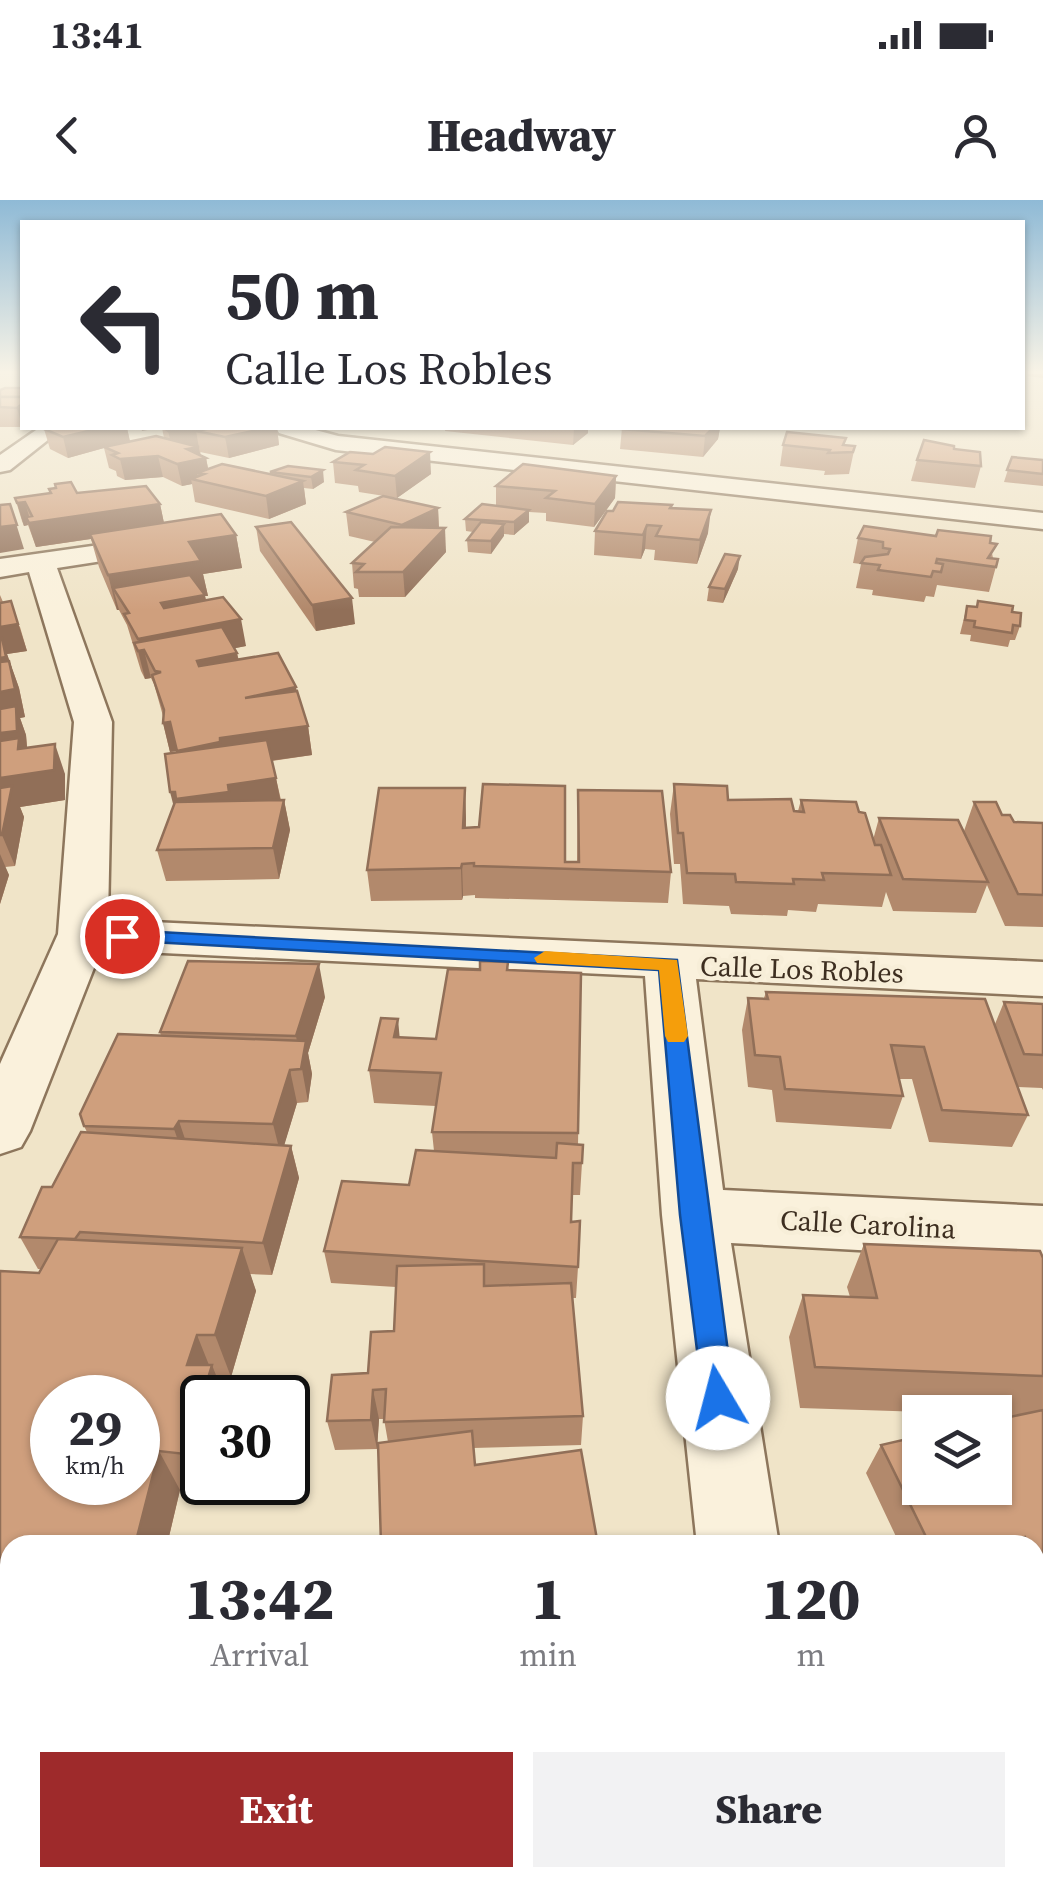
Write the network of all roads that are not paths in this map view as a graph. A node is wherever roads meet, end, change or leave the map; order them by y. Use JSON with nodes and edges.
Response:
{"nodes":[{"id":1,"x":19,"y":453,"type":"edge"},
{"id":2,"x":424,"y":453,"type":"edge"},
{"id":3,"x":2,"y":465,"type":"dead end"},
{"id":4,"x":1043,"y":521,"type":"edge"},
{"id":5,"x":202,"y":538,"type":"edge"},
{"id":6,"x":20,"y":565,"type":"edge"},
{"id":7,"x":82,"y":934,"type":"junction"},
{"id":8,"x":669,"y":964,"type":"junction"},
{"id":9,"x":1043,"y":979,"type":"edge"},
{"id":10,"x":0,"y":1131,"type":"edge"},
{"id":11,"x":694,"y":1215,"type":"junction"},
{"id":12,"x":1043,"y":1233,"type":"edge"},
{"id":13,"x":737,"y":1535,"type":"edge"}],
"edges":[{"from":1,"to":3,"type":"street"},
{"from":2,"to":4,"type":"street"},
{"from":5,"to":6,"type":"street"},
{"from":6,"to":7,"type":"street"},
{"from":7,"to":8,"type":"street","name":"Calle Los Robles"},
{"from":7,"to":10,"type":"street"},
{"from":8,"to":9,"type":"street","name":"Calle Los Robles"},
{"from":8,"to":11,"type":"street"},
{"from":11,"to":12,"type":"street","name":"Calle Carolina"},
{"from":11,"to":13,"type":"street"}]}
